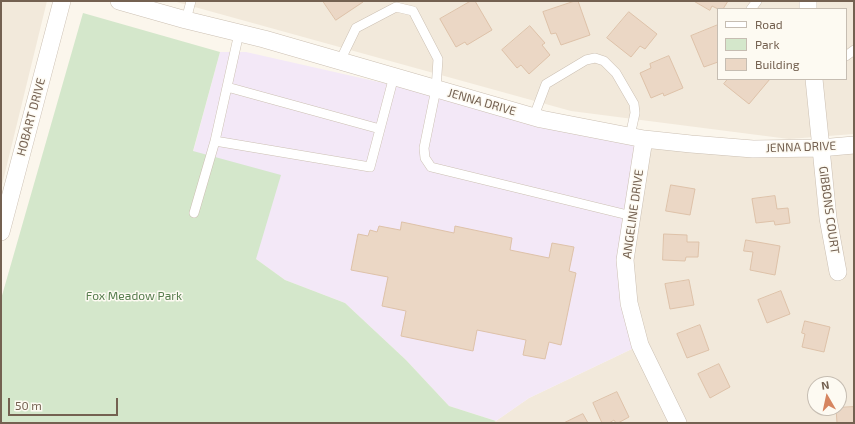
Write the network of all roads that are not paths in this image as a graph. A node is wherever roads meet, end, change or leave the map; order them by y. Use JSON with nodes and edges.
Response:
{"nodes":[{"id":1,"x":62,"y":1,"type":"edge"},
{"id":2,"x":119,"y":1,"type":"edge"},
{"id":3,"x":191,"y":1,"type":"edge"},
{"id":4,"x":186,"y":20,"type":"junction"},
{"id":5,"x":239,"y":33,"type":"junction"},
{"id":6,"x":340,"y":61,"type":"junction"},
{"id":7,"x":394,"y":76,"type":"junction"},
{"id":8,"x":814,"y":80,"type":"edge"},
{"id":9,"x":227,"y":87,"type":"junction"},
{"id":10,"x":436,"y":89,"type":"junction"},
{"id":11,"x":534,"y":116,"type":"junction"},
{"id":12,"x":380,"y":130,"type":"junction"},
{"id":13,"x":637,"y":137,"type":"junction"},
{"id":14,"x":215,"y":141,"type":"junction"},
{"id":15,"x":854,"y":145,"type":"edge"},
{"id":16,"x":820,"y":148,"type":"junction"},
{"id":17,"x":5,"y":198,"type":"edge"},
{"id":18,"x":194,"y":213,"type":"dead end"},
{"id":19,"x":632,"y":216,"type":"junction"},
{"id":20,"x":1,"y":232,"type":"edge"},
{"id":21,"x":838,"y":272,"type":"dead end"},
{"id":22,"x":678,"y":423,"type":"edge"}],
"edges":[{"from":1,"to":17,"type":"street","name":"HOBART DRIVE"},
{"from":2,"to":4,"type":"street","name":"JENNA DRIVE"},
{"from":3,"to":4,"type":"lane"},
{"from":4,"to":5,"type":"street","name":"JENNA DRIVE"},
{"from":5,"to":6,"type":"street","name":"JENNA DRIVE"},
{"from":5,"to":9,"type":"lane"},
{"from":6,"to":7,"type":"street","name":"JENNA DRIVE"},
{"from":6,"to":10,"type":"lane"},
{"from":7,"to":10,"type":"street","name":"JENNA DRIVE"},
{"from":7,"to":12,"type":"lane"},
{"from":8,"to":16,"type":"street","name":"GIBBONS COURT"},
{"from":9,"to":12,"type":"lane"},
{"from":9,"to":14,"type":"lane"},
{"from":10,"to":11,"type":"street","name":"JENNA DRIVE"},
{"from":10,"to":19,"type":"lane"},
{"from":11,"to":13,"type":"street","name":"JENNA DRIVE"},
{"from":11,"to":13,"type":"lane"},
{"from":12,"to":14,"type":"lane"},
{"from":13,"to":16,"type":"street","name":"JENNA DRIVE"},
{"from":13,"to":19,"type":"street","name":"ANGELINE DRIVE"},
{"from":14,"to":18,"type":"lane"},
{"from":15,"to":16,"type":"street","name":"JENNA DRIVE"},
{"from":16,"to":21,"type":"street","name":"GIBBONS COURT"},
{"from":17,"to":20,"type":"street","name":"HOBART DRIVE"},
{"from":19,"to":22,"type":"street","name":"ANGELINE DRIVE"}]}
